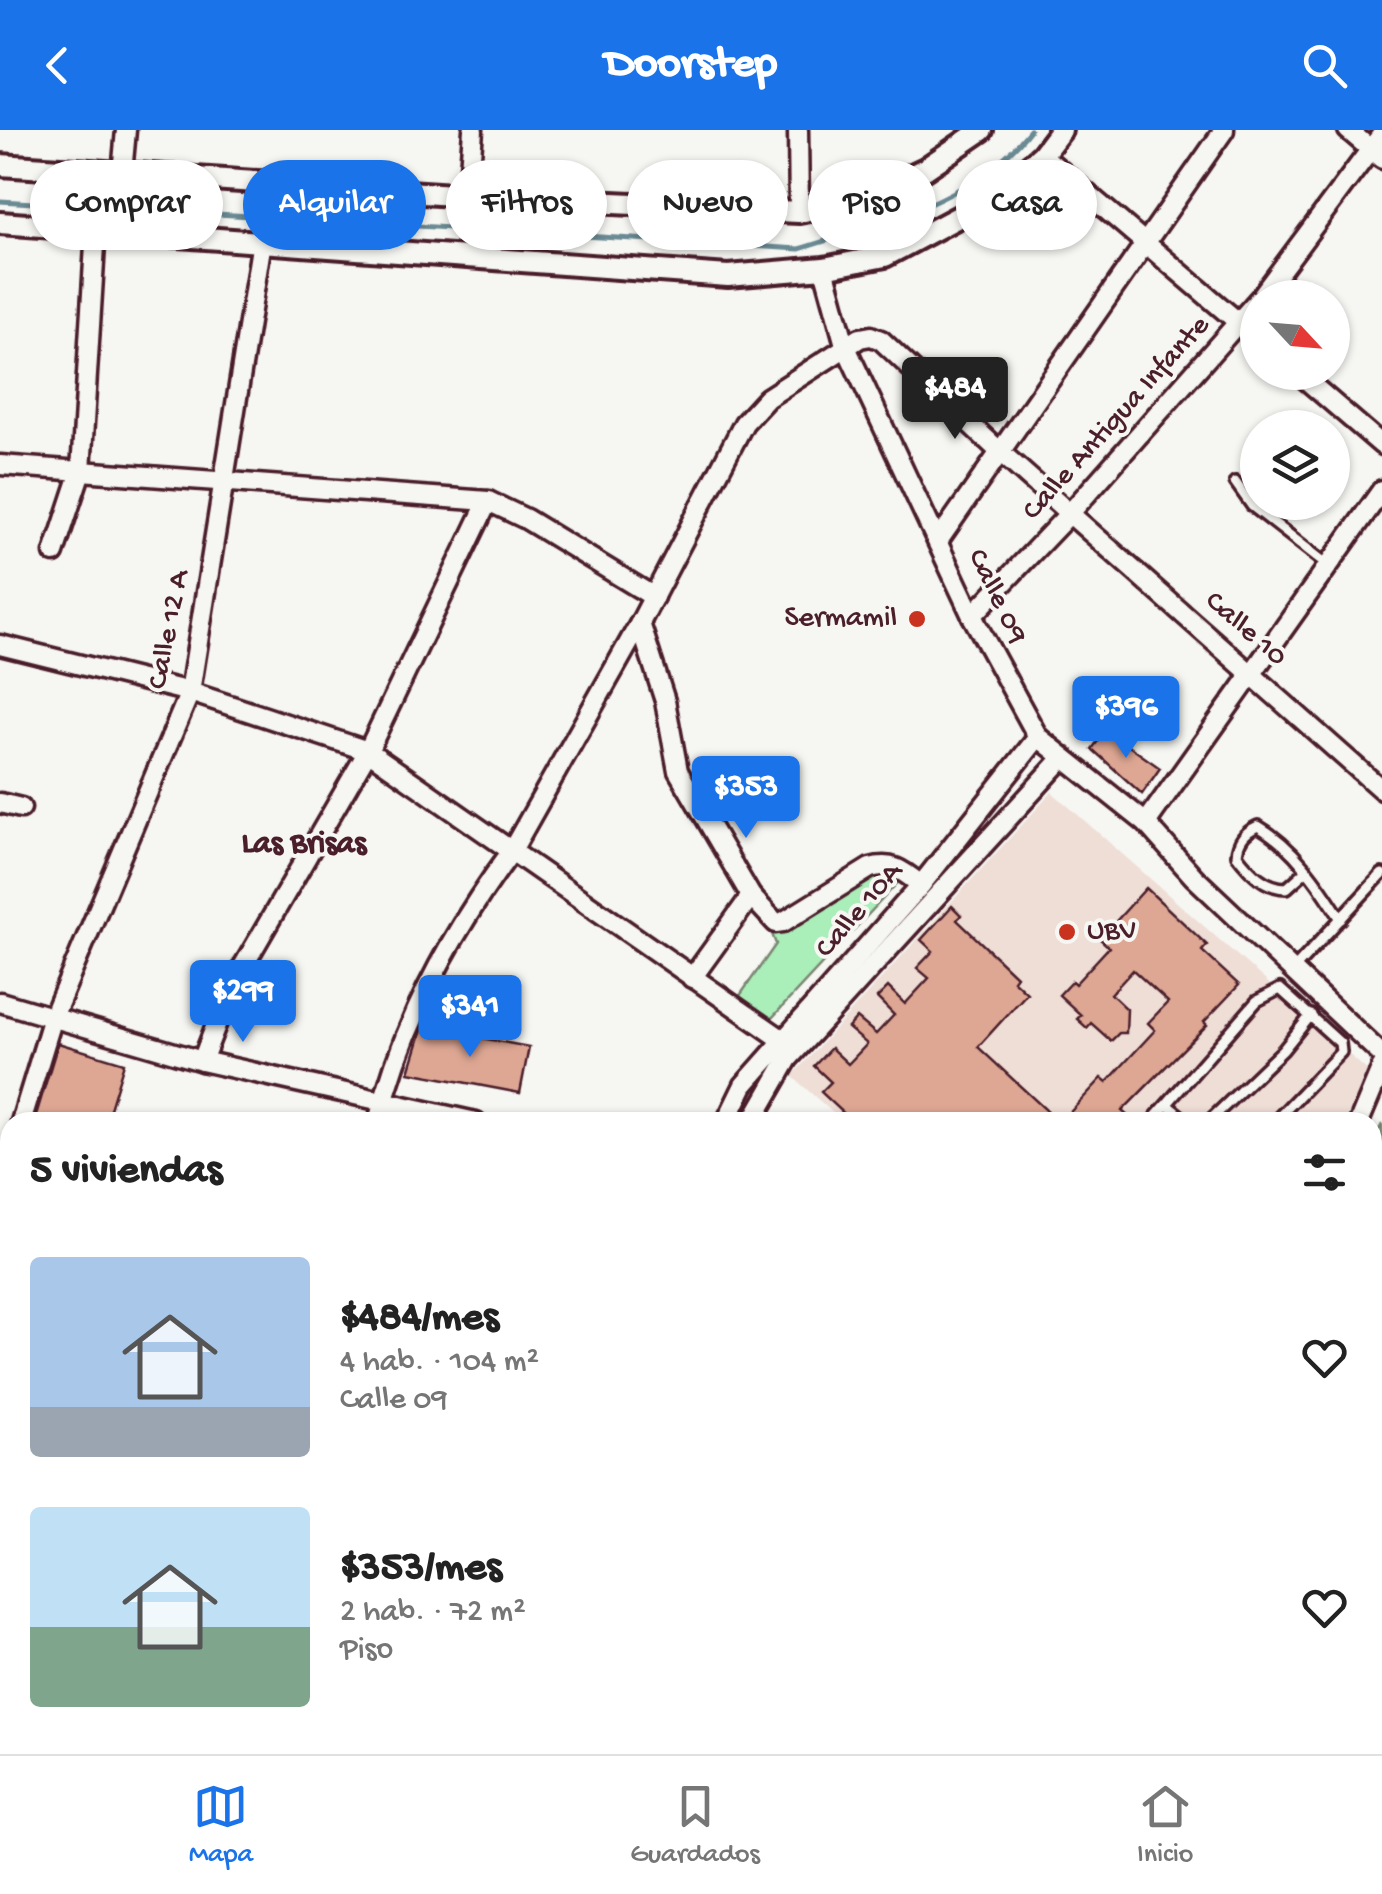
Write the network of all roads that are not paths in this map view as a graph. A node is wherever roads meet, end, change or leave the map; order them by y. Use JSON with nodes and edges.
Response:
{"nodes":[{"id":1,"x":126,"y":130,"type":"edge"},
{"id":2,"x":474,"y":130,"type":"edge"},
{"id":3,"x":798,"y":130,"type":"edge"},
{"id":4,"x":982,"y":130,"type":"edge"},
{"id":5,"x":1061,"y":130,"type":"edge"},
{"id":6,"x":1224,"y":130,"type":"edge"},
{"id":7,"x":1348,"y":130,"type":"edge"},
{"id":8,"x":1378,"y":147,"type":"edge"},
{"id":9,"x":1042,"y":154,"type":"junction"},
{"id":10,"x":123,"y":160,"type":"edge"},
{"id":11,"x":471,"y":160,"type":"edge"},
{"id":12,"x":0,"y":165,"type":"edge"},
{"id":13,"x":30,"y":167,"type":"edge"},
{"id":14,"x":223,"y":180,"type":"edge"},
{"id":15,"x":446,"y":195,"type":"edge"},
{"id":16,"x":607,"y":203,"type":"edge"},
{"id":17,"x":799,"y":212,"type":"junction"},
{"id":18,"x":0,"y":223,"type":"edge"},
{"id":19,"x":30,"y":225,"type":"edge"},
{"id":20,"x":1146,"y":244,"type":"junction"},
{"id":21,"x":95,"y":250,"type":"edge"},
{"id":22,"x":261,"y":250,"type":"edge"},
{"id":23,"x":382,"y":250,"type":"edge"},
{"id":24,"x":824,"y":268,"type":"junction"},
{"id":25,"x":1273,"y":280,"type":"edge"},
{"id":26,"x":1240,"y":324,"type":"joint"},
{"id":27,"x":846,"y":344,"type":"junction"},
{"id":28,"x":1318,"y":390,"type":"edge"},
{"id":29,"x":1382,"y":445,"type":"edge"},
{"id":30,"x":999,"y":451,"type":"junction"},
{"id":31,"x":0,"y":465,"type":"edge"},
{"id":32,"x":80,"y":471,"type":"junction"},
{"id":33,"x":224,"y":480,"type":"junction"},
{"id":34,"x":1235,"y":482,"type":"dead end"},
{"id":35,"x":1382,"y":490,"type":"edge"},
{"id":36,"x":488,"y":501,"type":"junction"},
{"id":37,"x":1070,"y":513,"type":"junction"},
{"id":38,"x":938,"y":540,"type":"junction"},
{"id":39,"x":54,"y":553,"type":"dead end"},
{"id":40,"x":1329,"y":566,"type":"junction"},
{"id":41,"x":654,"y":597,"type":"junction"},
{"id":42,"x":972,"y":616,"type":"junction"},
{"id":43,"x":640,"y":623,"type":"junction"},
{"id":44,"x":0,"y":645,"type":"edge"},
{"id":45,"x":1253,"y":674,"type":"junction"},
{"id":46,"x":190,"y":692,"type":"junction"},
{"id":47,"x":1038,"y":737,"type":"junction"},
{"id":48,"x":368,"y":751,"type":"junction"},
{"id":49,"x":1062,"y":758,"type":"junction"},
{"id":50,"x":1382,"y":790,"type":"edge"},
{"id":51,"x":0,"y":803,"type":"edge"},
{"id":52,"x":21,"y":808,"type":"dead end"},
{"id":53,"x":1146,"y":824,"type":"junction"},
{"id":54,"x":511,"y":852,"type":"junction"},
{"id":55,"x":1306,"y":870,"type":"junction"},
{"id":56,"x":1382,"y":874,"type":"edge"},
{"id":57,"x":921,"y":885,"type":"junction"},
{"id":58,"x":751,"y":896,"type":"junction"},
{"id":59,"x":1341,"y":918,"type":"junction"},
{"id":60,"x":1293,"y":970,"type":"junction"},
{"id":61,"x":692,"y":978,"type":"junction"},
{"id":62,"x":0,"y":1002,"type":"edge"},
{"id":63,"x":1311,"y":1015,"type":"junction"},
{"id":64,"x":53,"y":1017,"type":"junction"},
{"id":65,"x":783,"y":1040,"type":"junction"},
{"id":66,"x":1382,"y":1055,"type":"edge"},
{"id":67,"x":202,"y":1061,"type":"junction"},
{"id":68,"x":1382,"y":1068,"type":"edge"},
{"id":69,"x":384,"y":1100,"type":"junction"},
{"id":70,"x":1167,"y":1105,"type":"junction"},
{"id":71,"x":24,"y":1112,"type":"edge"},
{"id":72,"x":381,"y":1112,"type":"edge"},
{"id":73,"x":434,"y":1112,"type":"edge"},
{"id":74,"x":731,"y":1112,"type":"edge"},
{"id":75,"x":758,"y":1112,"type":"edge"},
{"id":76,"x":1160,"y":1112,"type":"edge"},
{"id":77,"x":1176,"y":1112,"type":"edge"},
{"id":78,"x":1218,"y":1112,"type":"edge"},
{"id":79,"x":1284,"y":1112,"type":"edge"},
{"id":80,"x":1362,"y":1112,"type":"edge"}],
"edges":[{"from":1,"to":10,"type":"street"},
{"from":2,"to":11,"type":"street"},
{"from":3,"to":17,"type":"street"},
{"from":4,"to":17,"type":"street"},
{"from":5,"to":9,"type":"street"},
{"from":6,"to":20,"type":"street"},
{"from":7,"to":8,"type":"street"},
{"from":8,"to":25,"type":"street","name":"Calle Antigua Infante"},
{"from":9,"to":20,"type":"street"},
{"from":9,"to":24,"type":"street"},
{"from":12,"to":13,"type":"street"},
{"from":14,"to":15,"type":"street"},
{"from":16,"to":17,"type":"street"},
{"from":18,"to":19,"type":"street"},
{"from":20,"to":26,"type":"street"},
{"from":20,"to":30,"type":"street"},
{"from":21,"to":32,"type":"street"},
{"from":22,"to":33,"type":"street","name":"Calle 12 A"},
{"from":23,"to":24,"type":"street"},
{"from":24,"to":27,"type":"street","name":"Calle 09"},
{"from":26,"to":37,"type":"street","name":"Calle Antigua Infante"},
{"from":27,"to":30,"type":"street","name":"Calle 10"},
{"from":27,"to":38,"type":"street","name":"Calle 09"},
{"from":27,"to":41,"type":"street"},
{"from":28,"to":29,"type":"street"},
{"from":30,"to":37,"type":"street","name":"Calle 10"},
{"from":30,"to":38,"type":"street"},
{"from":31,"to":32,"type":"street"},
{"from":32,"to":33,"type":"street"},
{"from":32,"to":39,"type":"street"},
{"from":33,"to":36,"type":"street"},
{"from":33,"to":46,"type":"street","name":"Calle 12 A"},
{"from":34,"to":40,"type":"lane"},
{"from":35,"to":40,"type":"street"},
{"from":36,"to":41,"type":"street"},
{"from":36,"to":48,"type":"street"},
{"from":37,"to":42,"type":"street","name":"Calle Antigua Infante"},
{"from":37,"to":45,"type":"street","name":"Calle 10"},
{"from":38,"to":42,"type":"street","name":"Calle 09"},
{"from":40,"to":45,"type":"street"},
{"from":41,"to":43,"type":"street"},
{"from":42,"to":47,"type":"street","name":"Calle 09"},
{"from":43,"to":54,"type":"street"},
{"from":43,"to":58,"type":"street"},
{"from":44,"to":46,"type":"street"},
{"from":45,"to":50,"type":"street","name":"Calle 10"},
{"from":45,"to":53,"type":"street"},
{"from":46,"to":48,"type":"street"},
{"from":46,"to":64,"type":"street","name":"Calle 12 A"},
{"from":47,"to":49,"type":"street","name":"Calle 09"},
{"from":47,"to":57,"type":"street","name":"Calle 10A"},
{"from":48,"to":54,"type":"street"},
{"from":48,"to":67,"type":"street"},
{"from":49,"to":53,"type":"street","name":"Calle 09"},
{"from":49,"to":75,"type":"street","name":"Calle 10A"},
{"from":51,"to":52,"type":"street"},
{"from":53,"to":60,"type":"street","name":"Calle 09"},
{"from":54,"to":61,"type":"street"},
{"from":54,"to":69,"type":"street"},
{"from":55,"to":55,"type":"lane"},
{"from":55,"to":59,"type":"lane"},
{"from":56,"to":59,"type":"lane"},
{"from":57,"to":58,"type":"street"},
{"from":57,"to":65,"type":"street","name":"Calle 10A"},
{"from":58,"to":61,"type":"street"},
{"from":59,"to":60,"type":"lane"},
{"from":60,"to":66,"type":"street","name":"Calle 09"},
{"from":61,"to":65,"type":"street"},
{"from":62,"to":64,"type":"street"},
{"from":63,"to":70,"type":"lane"},
{"from":63,"to":78,"type":"lane"},
{"from":63,"to":79,"type":"lane"},
{"from":64,"to":67,"type":"street"},
{"from":64,"to":71,"type":"street","name":"Calle 12 A"},
{"from":65,"to":74,"type":"street","name":"Calle 10A"},
{"from":67,"to":69,"type":"street"},
{"from":68,"to":80,"type":"street"},
{"from":69,"to":72,"type":"street"},
{"from":69,"to":73,"type":"street"},
{"from":70,"to":76,"type":"lane"},
{"from":70,"to":77,"type":"lane"}]}
